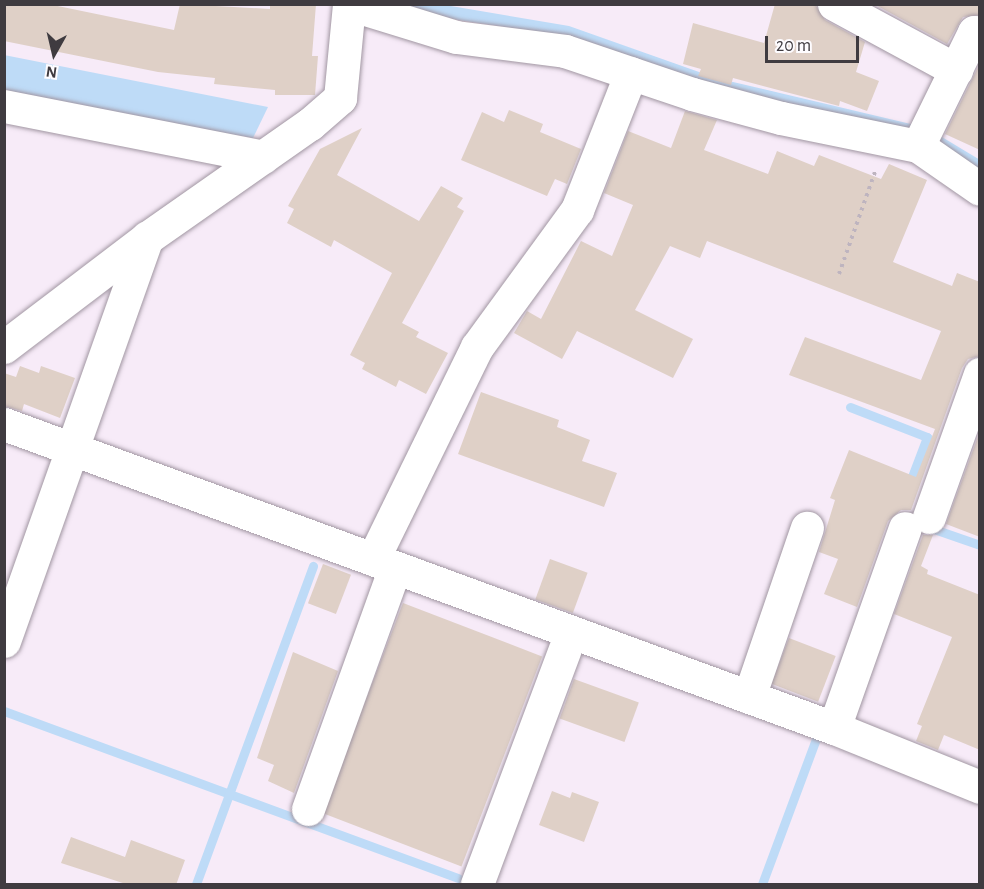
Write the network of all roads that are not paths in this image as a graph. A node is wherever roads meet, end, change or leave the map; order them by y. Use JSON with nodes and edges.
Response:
{"nodes":[{"id":1,"x":834,"y":4,"type":"edge"},
{"id":2,"x":980,"y":35,"type":"edge"},
{"id":3,"x":956,"y":70,"type":"junction"},
{"id":4,"x":631,"y":73,"type":"junction"},
{"id":5,"x":4,"y":106,"type":"edge"},
{"id":6,"x":918,"y":146,"type":"junction"},
{"id":7,"x":262,"y":157,"type":"junction"},
{"id":8,"x":980,"y":189,"type":"edge"},
{"id":9,"x":147,"y":238,"type":"junction"},
{"id":10,"x":4,"y":347,"type":"edge"},
{"id":11,"x":980,"y":374,"type":"edge"},
{"id":12,"x":4,"y":424,"type":"edge"},
{"id":13,"x":75,"y":448,"type":"junction"},
{"id":14,"x":807,"y":528,"type":"dead end"},
{"id":15,"x":384,"y":563,"type":"junction"},
{"id":16,"x":571,"y":633,"type":"junction"},
{"id":17,"x":4,"y":641,"type":"edge"},
{"id":18,"x":749,"y":697,"type":"junction"},
{"id":19,"x":834,"y":728,"type":"junction"},
{"id":20,"x":980,"y":787,"type":"edge"},
{"id":21,"x":308,"y":810,"type":"dead end"},
{"id":22,"x":477,"y":885,"type":"edge"}],
"edges":[{"from":1,"to":3,"type":"street"},
{"from":2,"to":3,"type":"street"},
{"from":3,"to":6,"type":"street"},
{"from":4,"to":6,"type":"street"},
{"from":4,"to":7,"type":"street"},
{"from":4,"to":15,"type":"street"},
{"from":5,"to":7,"type":"street"},
{"from":6,"to":8,"type":"street"},
{"from":7,"to":9,"type":"street"},
{"from":9,"to":10,"type":"street"},
{"from":9,"to":13,"type":"street"},
{"from":11,"to":19,"type":"street"},
{"from":12,"to":13,"type":"street"},
{"from":13,"to":15,"type":"street"},
{"from":13,"to":17,"type":"street"},
{"from":14,"to":18,"type":"street"},
{"from":15,"to":16,"type":"street"},
{"from":15,"to":21,"type":"street"},
{"from":16,"to":18,"type":"street"},
{"from":16,"to":22,"type":"street"},
{"from":18,"to":19,"type":"street"},
{"from":19,"to":20,"type":"street"}]}
